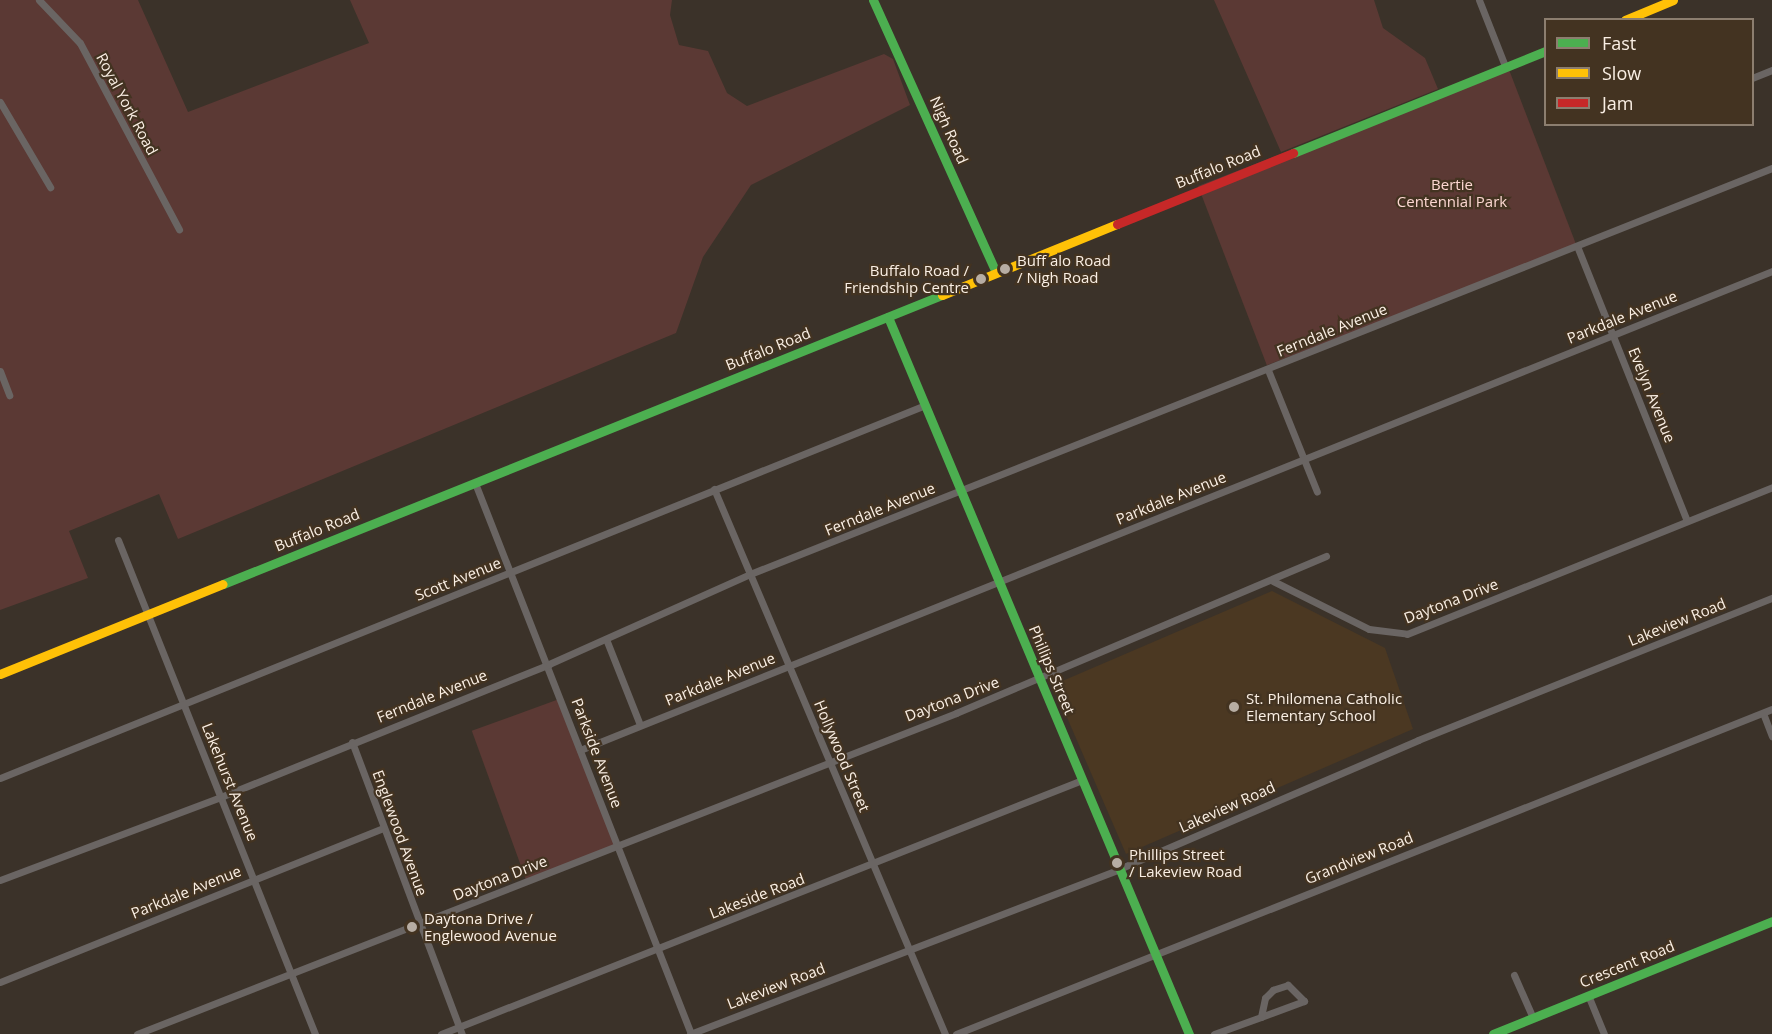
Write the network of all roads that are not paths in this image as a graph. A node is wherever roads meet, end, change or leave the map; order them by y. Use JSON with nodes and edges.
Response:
{"nodes":[{"id":1,"x":39,"y":0,"type":"edge"},
{"id":2,"x":873,"y":0,"type":"edge"},
{"id":3,"x":1479,"y":0,"type":"edge"},
{"id":4,"x":1673,"y":0,"type":"edge"},
{"id":5,"x":1630,"y":18,"type":"edge"},
{"id":6,"x":1544,"y":51,"type":"edge"},
{"id":7,"x":1505,"y":66,"type":"junction"},
{"id":8,"x":1772,"y":70,"type":"edge"},
{"id":9,"x":1754,"y":77,"type":"edge"},
{"id":10,"x":0,"y":102,"type":"edge"},
{"id":11,"x":1772,"y":168,"type":"edge"},
{"id":12,"x":50,"y":187,"type":"dead end"},
{"id":13,"x":178,"y":229,"type":"dead end"},
{"id":14,"x":1577,"y":246,"type":"junction"},
{"id":15,"x":1772,"y":271,"type":"edge"},
{"id":16,"x":996,"y":273,"type":"junction"},
{"id":17,"x":888,"y":317,"type":"junction"},
{"id":18,"x":1613,"y":336,"type":"junction"},
{"id":19,"x":1268,"y":370,"type":"junction"},
{"id":20,"x":0,"y":371,"type":"edge"},
{"id":21,"x":9,"y":395,"type":"dead end"},
{"id":22,"x":925,"y":405,"type":"junction"},
{"id":23,"x":1305,"y":459,"type":"junction"},
{"id":24,"x":476,"y":483,"type":"junction"},
{"id":25,"x":1772,"y":487,"type":"edge"},
{"id":26,"x":714,"y":489,"type":"junction"},
{"id":27,"x":962,"y":491,"type":"junction"},
{"id":28,"x":1317,"y":492,"type":"dead end"},
{"id":29,"x":1688,"y":521,"type":"junction"},
{"id":30,"x":118,"y":540,"type":"dead end"},
{"id":31,"x":1326,"y":556,"type":"dead end"},
{"id":32,"x":511,"y":572,"type":"junction"},
{"id":33,"x":750,"y":574,"type":"junction"},
{"id":34,"x":998,"y":581,"type":"junction"},
{"id":35,"x":1272,"y":581,"type":"junction"},
{"id":36,"x":1772,"y":598,"type":"edge"},
{"id":37,"x":148,"y":614,"type":"junction"},
{"id":38,"x":606,"y":639,"type":"junction"},
{"id":39,"x":549,"y":664,"type":"junction"},
{"id":40,"x":789,"y":666,"type":"junction"},
{"id":41,"x":0,"y":674,"type":"edge"},
{"id":42,"x":1040,"y":679,"type":"junction"},
{"id":43,"x":184,"y":704,"type":"junction"},
{"id":44,"x":1772,"y":709,"type":"edge"},
{"id":45,"x":1762,"y":713,"type":"junction"},
{"id":46,"x":640,"y":725,"type":"junction"},
{"id":47,"x":1772,"y":736,"type":"edge"},
{"id":48,"x":352,"y":742,"type":"junction"},
{"id":49,"x":580,"y":750,"type":"junction"},
{"id":50,"x":829,"y":761,"type":"junction"},
{"id":51,"x":0,"y":778,"type":"edge"},
{"id":52,"x":1082,"y":780,"type":"junction"},
{"id":53,"x":223,"y":796,"type":"junction"},
{"id":54,"x":383,"y":828,"type":"junction"},
{"id":55,"x":618,"y":846,"type":"junction"},
{"id":56,"x":873,"y":864,"type":"junction"},
{"id":57,"x":1119,"y":868,"type":"junction"},
{"id":58,"x":254,"y":879,"type":"junction"},
{"id":59,"x":0,"y":880,"type":"edge"},
{"id":60,"x":1772,"y":921,"type":"edge"},
{"id":61,"x":419,"y":924,"type":"junction"},
{"id":62,"x":658,"y":949,"type":"junction"},
{"id":63,"x":908,"y":950,"type":"junction"},
{"id":64,"x":1155,"y":954,"type":"junction"},
{"id":65,"x":291,"y":974,"type":"junction"},
{"id":66,"x":1514,"y":975,"type":"dead end"},
{"id":67,"x":0,"y":982,"type":"edge"},
{"id":68,"x":1588,"y":996,"type":"junction"},
{"id":69,"x":1261,"y":1017,"type":"junction"},
{"id":70,"x":1533,"y":1018,"type":"junction"},
{"id":71,"x":461,"y":1030,"type":"edge"},
{"id":72,"x":137,"y":1034,"type":"edge"},
{"id":73,"x":315,"y":1034,"type":"edge"},
{"id":74,"x":441,"y":1034,"type":"edge"},
{"id":75,"x":691,"y":1034,"type":"edge"},
{"id":76,"x":945,"y":1034,"type":"edge"},
{"id":77,"x":956,"y":1034,"type":"edge"},
{"id":78,"x":1189,"y":1034,"type":"edge"},
{"id":79,"x":1214,"y":1034,"type":"edge"},
{"id":80,"x":1493,"y":1034,"type":"edge"},
{"id":81,"x":1604,"y":1034,"type":"edge"}],
"edges":[{"from":1,"to":13,"type":"street","name":"Royal York Road"},
{"from":2,"to":16,"type":"street","name":"Nigh Road"},
{"from":3,"to":7,"type":"street"},
{"from":4,"to":5,"type":"street"},
{"from":6,"to":7,"type":"street","name":"Buffalo Road"},
{"from":7,"to":16,"type":"street","name":"Buffalo Road"},
{"from":8,"to":9,"type":"street"},
{"from":10,"to":12,"type":"street"},
{"from":11,"to":14,"type":"street","name":"Ferndale Avenue"},
{"from":14,"to":18,"type":"street","name":"Evelyn Avenue"},
{"from":14,"to":19,"type":"street","name":"Ferndale Avenue"},
{"from":15,"to":18,"type":"street","name":"Parkdale Avenue"},
{"from":16,"to":17,"type":"street","name":"Buffalo Road"},
{"from":17,"to":22,"type":"street","name":"Phillips Street"},
{"from":17,"to":24,"type":"street","name":"Buffalo Road"},
{"from":18,"to":23,"type":"street","name":"Parkdale Avenue"},
{"from":18,"to":29,"type":"street","name":"Evelyn Avenue"},
{"from":19,"to":23,"type":"street"},
{"from":19,"to":27,"type":"street","name":"Ferndale Avenue"},
{"from":20,"to":21,"type":"street"},
{"from":22,"to":26,"type":"street","name":"Scott Avenue"},
{"from":22,"to":27,"type":"street","name":"Phillips Street"},
{"from":23,"to":28,"type":"street"},
{"from":23,"to":34,"type":"street","name":"Parkdale Avenue"},
{"from":24,"to":32,"type":"street","name":"Parkside Avenue"},
{"from":24,"to":37,"type":"street","name":"Buffalo Road"},
{"from":25,"to":29,"type":"street","name":"Daytona Drive"},
{"from":26,"to":32,"type":"street","name":"Scott Avenue"},
{"from":26,"to":33,"type":"street","name":"Hollywood Street"},
{"from":27,"to":33,"type":"street","name":"Ferndale Avenue"},
{"from":27,"to":34,"type":"street","name":"Phillips Street"},
{"from":29,"to":35,"type":"street","name":"Daytona Drive"},
{"from":30,"to":37,"type":"street","name":"Lakehurst Avenue"},
{"from":31,"to":35,"type":"street"},
{"from":32,"to":39,"type":"street","name":"Parkside Avenue"},
{"from":32,"to":43,"type":"street","name":"Scott Avenue"},
{"from":33,"to":38,"type":"street","name":"Ferndale Avenue"},
{"from":33,"to":40,"type":"street","name":"Hollywood Street"},
{"from":34,"to":40,"type":"street","name":"Parkdale Avenue"},
{"from":34,"to":42,"type":"street","name":"Phillips Street"},
{"from":35,"to":42,"type":"street","name":"Daytona Drive"},
{"from":36,"to":57,"type":"street","name":"Lakeview Road"},
{"from":37,"to":41,"type":"street","name":"Buffalo Road"},
{"from":37,"to":43,"type":"street","name":"Lakehurst Avenue"},
{"from":38,"to":39,"type":"street","name":"Ferndale Avenue"},
{"from":38,"to":46,"type":"street"},
{"from":39,"to":48,"type":"street","name":"Ferndale Avenue"},
{"from":39,"to":49,"type":"street","name":"Parkside Avenue"},
{"from":40,"to":46,"type":"street","name":"Parkdale Avenue"},
{"from":40,"to":50,"type":"street","name":"Hollywood Street"},
{"from":42,"to":50,"type":"street","name":"Daytona Drive"},
{"from":42,"to":52,"type":"street","name":"Phillips Street"},
{"from":43,"to":51,"type":"street","name":"Scott Avenue"},
{"from":43,"to":53,"type":"street","name":"Lakehurst Avenue"},
{"from":44,"to":45,"type":"street","name":"Grandview Road"},
{"from":45,"to":47,"type":"street"},
{"from":45,"to":64,"type":"street","name":"Grandview Road"},
{"from":46,"to":49,"type":"street","name":"Parkdale Avenue"},
{"from":48,"to":53,"type":"street","name":"Ferndale Avenue"},
{"from":48,"to":54,"type":"street","name":"Englewood Avenue"},
{"from":49,"to":55,"type":"street","name":"Parkside Avenue"},
{"from":50,"to":55,"type":"street","name":"Daytona Drive"},
{"from":50,"to":56,"type":"street","name":"Hollywood Street"},
{"from":52,"to":56,"type":"street","name":"Lakeside Road"},
{"from":52,"to":57,"type":"street","name":"Phillips Street"},
{"from":53,"to":58,"type":"street","name":"Lakehurst Avenue"},
{"from":53,"to":59,"type":"street","name":"Ferndale Avenue"},
{"from":54,"to":58,"type":"street","name":"Parkdale Avenue"},
{"from":54,"to":61,"type":"street","name":"Englewood Avenue"},
{"from":55,"to":61,"type":"street","name":"Daytona Drive"},
{"from":55,"to":62,"type":"street","name":"Parkside Avenue"},
{"from":56,"to":62,"type":"street","name":"Lakeside Road"},
{"from":56,"to":63,"type":"street","name":"Hollywood Street"},
{"from":57,"to":63,"type":"street","name":"Lakeview Road"},
{"from":57,"to":64,"type":"street","name":"Phillips Street"},
{"from":58,"to":65,"type":"street","name":"Lakehurst Avenue"},
{"from":58,"to":67,"type":"street","name":"Parkdale Avenue"},
{"from":60,"to":68,"type":"street","name":"Crescent Road"},
{"from":61,"to":65,"type":"street","name":"Daytona Drive"},
{"from":61,"to":71,"type":"street","name":"Englewood Avenue"},
{"from":62,"to":71,"type":"street","name":"Lakeside Road"},
{"from":62,"to":75,"type":"street","name":"Parkside Avenue"},
{"from":63,"to":75,"type":"street","name":"Lakeview Road"},
{"from":63,"to":76,"type":"street","name":"Hollywood Street"},
{"from":64,"to":77,"type":"street","name":"Grandview Road"},
{"from":64,"to":78,"type":"street","name":"Phillips Street"},
{"from":65,"to":72,"type":"street","name":"Daytona Drive"},
{"from":65,"to":73,"type":"street","name":"Lakehurst Avenue"},
{"from":66,"to":70,"type":"street"},
{"from":68,"to":70,"type":"street","name":"Crescent Road"},
{"from":68,"to":81,"type":"street"},
{"from":69,"to":69,"type":"street"},
{"from":69,"to":79,"type":"street"},
{"from":70,"to":80,"type":"street","name":"Crescent Road"},
{"from":71,"to":74,"type":"street","name":"Lakeside Road"}]}
